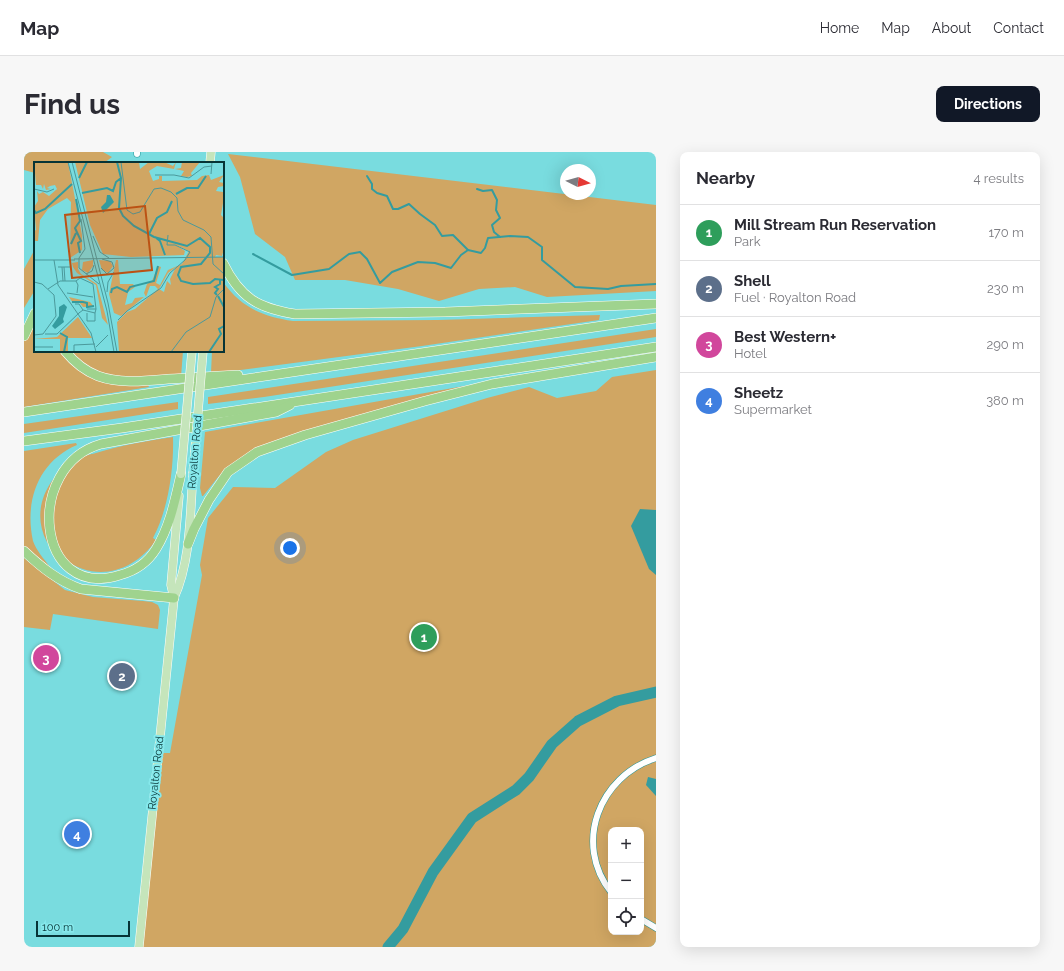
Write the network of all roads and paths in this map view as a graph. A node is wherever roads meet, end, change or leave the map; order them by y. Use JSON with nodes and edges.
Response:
{"nodes":[{"id":1,"x":211,"y":152,"type":"edge"},
{"id":2,"x":210,"y":162,"type":"edge"},
{"id":3,"x":224,"y":265,"type":"edge"},
{"id":4,"x":656,"y":304,"type":"edge"},
{"id":5,"x":34,"y":315,"type":"edge"},
{"id":6,"x":656,"y":318,"type":"edge"},
{"id":7,"x":24,"y":336,"type":"edge"},
{"id":8,"x":656,"y":347,"type":"edge"},
{"id":9,"x":66,"y":352,"type":"edge"},
{"id":10,"x":192,"y":352,"type":"edge"},
{"id":11,"x":203,"y":352,"type":"edge"},
{"id":12,"x":656,"y":357,"type":"edge"},
{"id":13,"x":303,"y":371,"type":"junction"},
{"id":14,"x":296,"y":402,"type":"junction"},
{"id":15,"x":24,"y":412,"type":"edge"},
{"id":16,"x":24,"y":441,"type":"edge"},
{"id":17,"x":63,"y":459,"type":"dead end"},
{"id":18,"x":181,"y":474,"type":"junction"},
{"id":19,"x":188,"y":544,"type":"junction"},
{"id":20,"x":46,"y":549,"type":"dead end"},
{"id":21,"x":24,"y":551,"type":"edge"},
{"id":22,"x":174,"y":598,"type":"junction"},
{"id":23,"x":656,"y":758,"type":"edge"},
{"id":24,"x":608,"y":887,"type":"edge"},
{"id":25,"x":644,"y":921,"type":"edge"},
{"id":26,"x":656,"y":928,"type":"edge"},
{"id":27,"x":139,"y":947,"type":"edge"}],
"edges":[{"from":1,"to":2,"type":"main road"},
{"from":3,"to":4,"type":"highway"},
{"from":5,"to":7,"type":"highway"},
{"from":6,"to":13,"type":"highway"},
{"from":8,"to":14,"type":"highway"},
{"from":9,"to":13,"type":"highway"},
{"from":10,"to":18,"type":"main road","name":"Royalton Road","bridge":true},
{"from":11,"to":19,"type":"main road","name":"Royalton Road","bridge":true},
{"from":12,"to":19,"type":"highway"},
{"from":13,"to":15,"type":"highway"},
{"from":14,"to":16,"type":"highway"},
{"from":14,"to":17,"type":"highway"},
{"from":18,"to":20,"type":"highway"},
{"from":18,"to":22,"type":"main road","name":"Royalton Road"},
{"from":19,"to":22,"type":"main road","name":"Royalton Road"},
{"from":21,"to":22,"type":"highway"},
{"from":22,"to":27,"type":"main road","name":"Royalton Road"},
{"from":23,"to":24,"type":"street"},
{"from":25,"to":26,"type":"street"}]}
